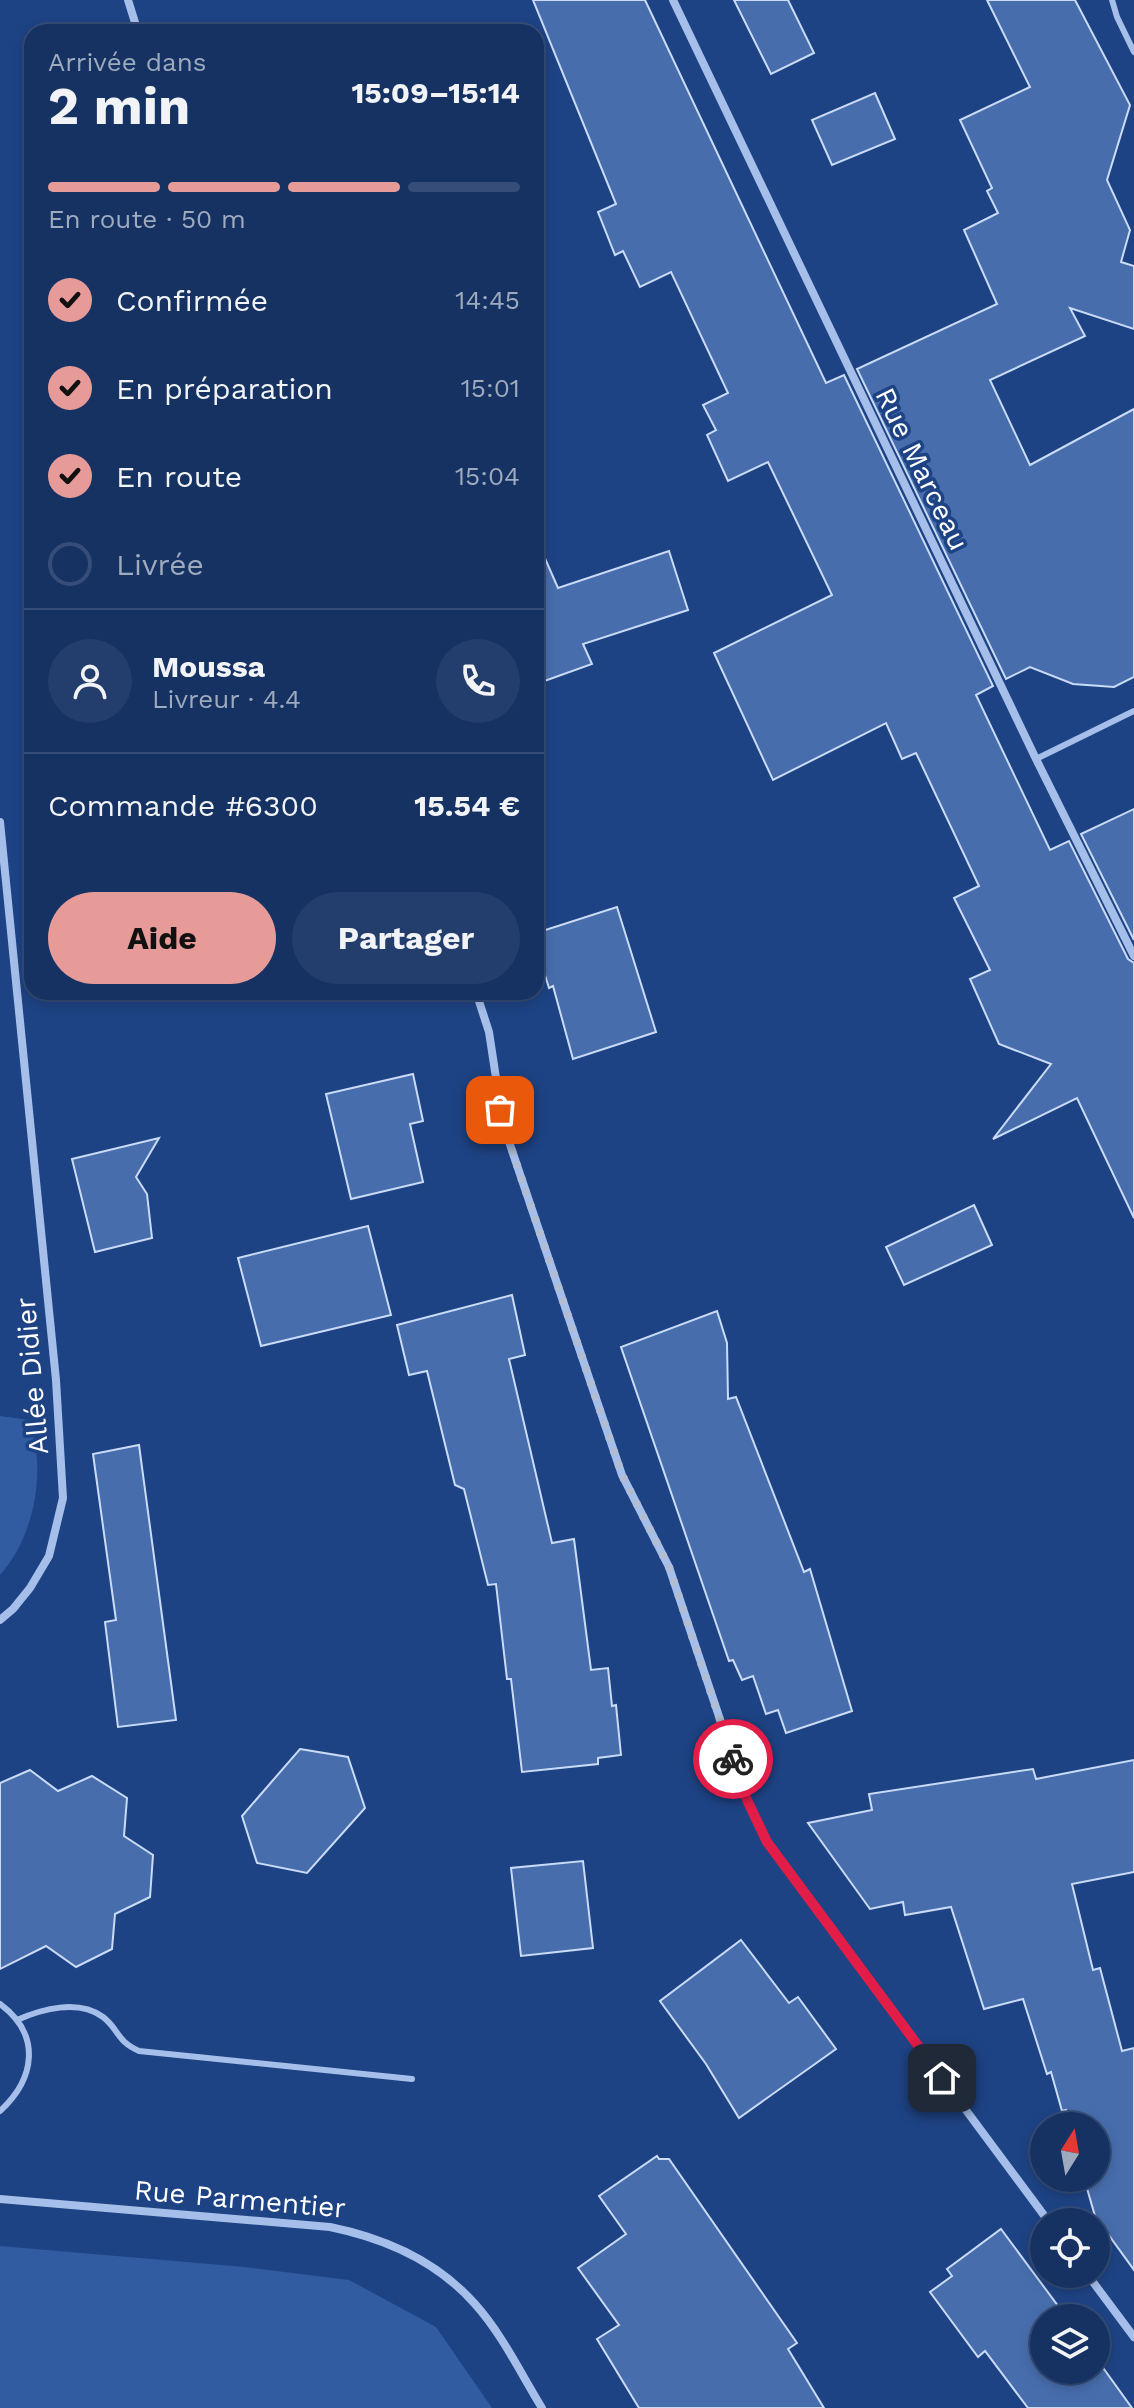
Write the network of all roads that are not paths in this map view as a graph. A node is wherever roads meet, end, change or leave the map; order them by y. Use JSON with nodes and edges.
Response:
{"nodes":[{"id":1,"x":128,"y":0,"type":"edge"},
{"id":2,"x":673,"y":0,"type":"edge"},
{"id":3,"x":1112,"y":0,"type":"edge"},
{"id":4,"x":136,"y":24,"type":"edge"},
{"id":5,"x":1134,"y":52,"type":"edge"},
{"id":6,"x":1134,"y":711,"type":"edge"},
{"id":7,"x":1036,"y":759,"type":"junction"},
{"id":8,"x":0,"y":822,"type":"edge"},
{"id":9,"x":1134,"y":956,"type":"edge"},
{"id":10,"x":479,"y":1000,"type":"edge"},
{"id":11,"x":0,"y":1620,"type":"edge"},
{"id":12,"x":0,"y":2004,"type":"edge"},
{"id":13,"x":17,"y":2020,"type":"junction"},
{"id":14,"x":412,"y":2079,"type":"dead end"},
{"id":15,"x":0,"y":2111,"type":"edge"},
{"id":16,"x":0,"y":2199,"type":"edge"},
{"id":17,"x":1039,"y":2208,"type":"edge"},
{"id":18,"x":1097,"y":2288,"type":"edge"},
{"id":19,"x":1134,"y":2337,"type":"edge"},
{"id":20,"x":542,"y":2408,"type":"edge"}],
"edges":[{"from":1,"to":4,"type":"street"},
{"from":2,"to":7,"type":"street","name":"Rue Marceau"},
{"from":3,"to":5,"type":"lane"},
{"from":6,"to":7,"type":"lane"},
{"from":7,"to":9,"type":"street","name":"Rue Marceau"},
{"from":8,"to":11,"type":"street","name":"Allée Didier"},
{"from":10,"to":17,"type":"street"},
{"from":12,"to":13,"type":"lane"},
{"from":13,"to":14,"type":"lane"},
{"from":13,"to":15,"type":"lane"},
{"from":16,"to":20,"type":"street","name":"Rue Parmentier"},
{"from":18,"to":19,"type":"street"}]}
